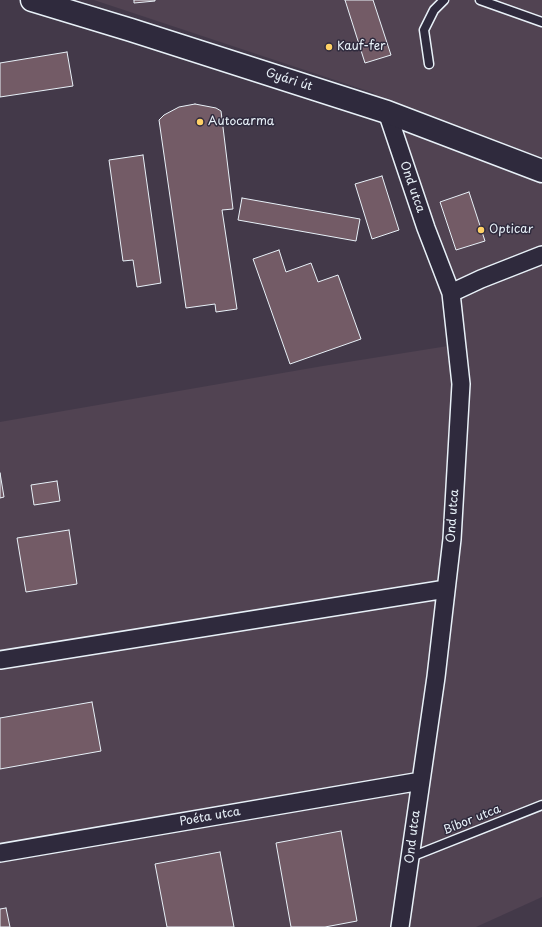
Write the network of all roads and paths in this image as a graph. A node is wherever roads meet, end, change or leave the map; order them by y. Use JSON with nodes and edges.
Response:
{"nodes":[{"id":1,"x":444,"y":0,"type":"edge"},
{"id":2,"x":480,"y":0,"type":"edge"},
{"id":3,"x":40,"y":1,"type":"edge"},
{"id":4,"x":542,"y":22,"type":"edge"},
{"id":5,"x":429,"y":64,"type":"dead end"},
{"id":6,"x":387,"y":112,"type":"junction"},
{"id":7,"x":542,"y":171,"type":"edge"},
{"id":8,"x":542,"y":255,"type":"edge"},
{"id":9,"x":451,"y":293,"type":"junction"},
{"id":10,"x":446,"y":590,"type":"junction"},
{"id":11,"x":0,"y":660,"type":"edge"},
{"id":12,"x":421,"y":781,"type":"junction"},
{"id":13,"x":542,"y":805,"type":"edge"},
{"id":14,"x":0,"y":852,"type":"edge"},
{"id":15,"x":411,"y":857,"type":"junction"},
{"id":16,"x":400,"y":927,"type":"edge"}],
"edges":[{"from":1,"to":5,"type":"lane"},
{"from":2,"to":4,"type":"lane"},
{"from":3,"to":6,"type":"street","name":"Gyári út"},
{"from":6,"to":7,"type":"street","name":"Gyári út"},
{"from":6,"to":9,"type":"street","name":"Ond utca"},
{"from":8,"to":9,"type":"street"},
{"from":9,"to":10,"type":"street","name":"Ond utca"},
{"from":10,"to":11,"type":"street"},
{"from":10,"to":12,"type":"street","name":"Ond utca"},
{"from":12,"to":14,"type":"street","name":"Poéta utca"},
{"from":12,"to":15,"type":"street","name":"Ond utca"},
{"from":13,"to":15,"type":"lane","name":"Bíbor utca"},
{"from":15,"to":16,"type":"street","name":"Ond utca"}]}
